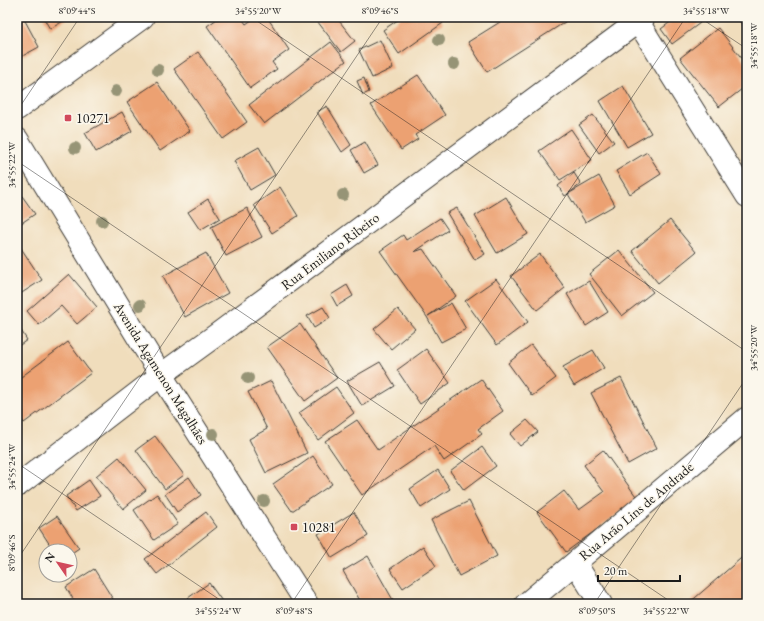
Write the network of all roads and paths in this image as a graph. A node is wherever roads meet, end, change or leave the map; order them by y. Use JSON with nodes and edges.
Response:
{"nodes":[{"id":1,"x":143,"y":17,"type":"edge"},
{"id":2,"x":639,"y":18,"type":"edge"},
{"id":3,"x":17,"y":109,"type":"edge"},
{"id":4,"x":17,"y":140,"type":"edge"},
{"id":5,"x":747,"y":196,"type":"edge"},
{"id":6,"x":161,"y":375,"type":"junction"},
{"id":7,"x":747,"y":418,"type":"edge"},
{"id":8,"x":17,"y":486,"type":"edge"},
{"id":9,"x":574,"y":563,"type":"junction"},
{"id":10,"x":307,"y":604,"type":"edge"},
{"id":11,"x":526,"y":604,"type":"edge"},
{"id":12,"x":601,"y":604,"type":"edge"}],
"edges":[{"from":1,"to":3,"type":"main road"},
{"from":2,"to":5,"type":"main road"},
{"from":2,"to":6,"type":"main road","name":"Rua Emiliano Ribeiro"},
{"from":4,"to":6,"type":"main road","name":"Avenida Agamenon Magalhães"},
{"from":6,"to":8,"type":"main road","name":"Rua Emiliano Ribeiro"},
{"from":6,"to":10,"type":"main road","name":"Avenida Agamenon Magalhães"},
{"from":7,"to":9,"type":"main road","name":"Rua Arão Lins de Andrade"},
{"from":9,"to":11,"type":"main road","name":"Rua Arão Lins de Andrade"},
{"from":9,"to":12,"type":"main road"}]}
